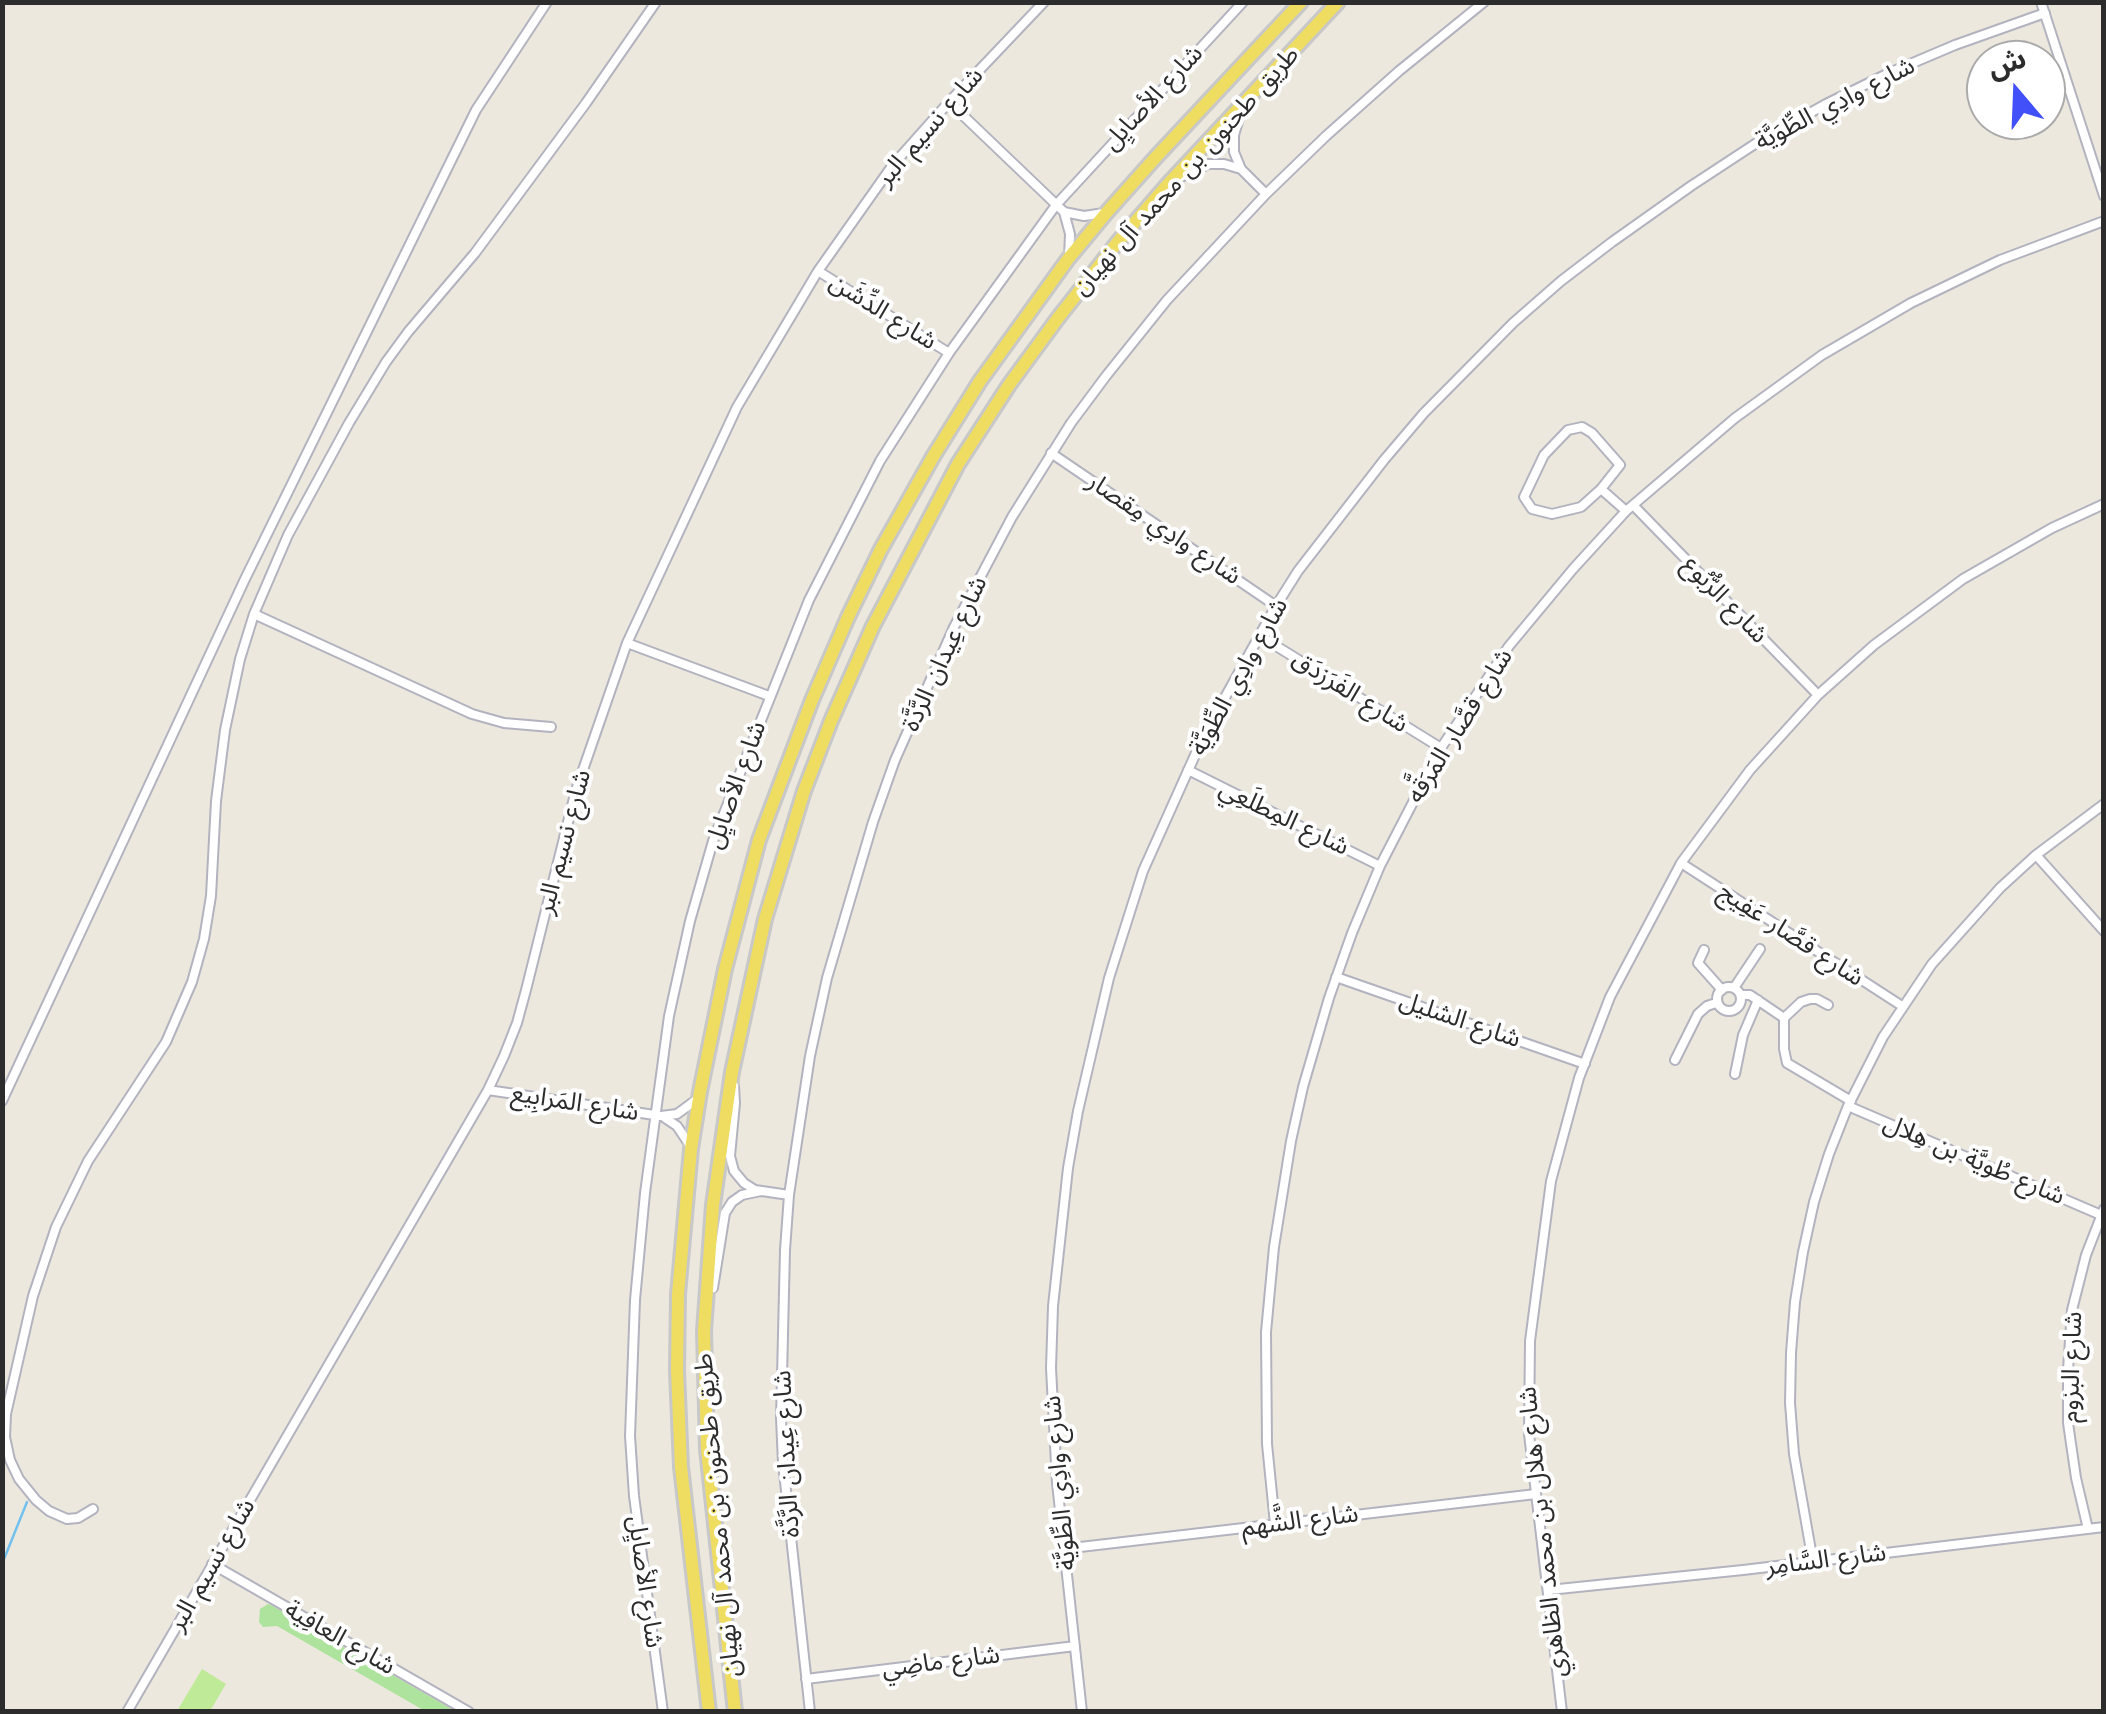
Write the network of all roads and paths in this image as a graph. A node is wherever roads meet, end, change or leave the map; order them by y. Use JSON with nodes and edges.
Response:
{"nodes":[{"id":1,"x":547,"y":2,"type":"edge"},
{"id":2,"x":656,"y":2,"type":"edge"},
{"id":3,"x":1044,"y":2,"type":"edge"},
{"id":4,"x":1242,"y":2,"type":"edge"},
{"id":5,"x":1301,"y":2,"type":"edge"},
{"id":6,"x":1338,"y":2,"type":"edge"},
{"id":7,"x":1484,"y":2,"type":"edge"},
{"id":8,"x":2041,"y":2,"type":"edge"},
{"id":9,"x":2044,"y":13,"type":"junction"},
{"id":10,"x":949,"y":102,"type":"junction"},
{"id":11,"x":1243,"y":104,"type":"junction"},
{"id":12,"x":1240,"y":169,"type":"junction"},
{"id":13,"x":1169,"y":183,"type":"junction"},
{"id":14,"x":1266,"y":194,"type":"junction"},
{"id":15,"x":2104,"y":196,"type":"edge"},
{"id":16,"x":1056,"y":205,"type":"junction"},
{"id":17,"x":1064,"y":212,"type":"junction"},
{"id":18,"x":1107,"y":212,"type":"junction"},
{"id":19,"x":2104,"y":220,"type":"edge"},
{"id":20,"x":1068,"y":260,"type":"junction"},
{"id":21,"x":818,"y":271,"type":"junction"},
{"id":22,"x":949,"y":354,"type":"junction"},
{"id":23,"x":1051,"y":453,"type":"junction"},
{"id":24,"x":1601,"y":489,"type":"junction"},
{"id":25,"x":2104,"y":504,"type":"edge"},
{"id":26,"x":1630,"y":508,"type":"junction"},
{"id":27,"x":1276,"y":606,"type":"junction"},
{"id":28,"x":254,"y":614,"type":"junction"},
{"id":29,"x":1260,"y":636,"type":"junction"},
{"id":30,"x":627,"y":643,"type":"junction"},
{"id":31,"x":1818,"y":694,"type":"junction"},
{"id":32,"x":769,"y":696,"type":"junction"},
{"id":33,"x":552,"y":727,"type":"dead end"},
{"id":34,"x":1441,"y":748,"type":"junction"},
{"id":35,"x":1188,"y":770,"type":"junction"},
{"id":36,"x":2104,"y":804,"type":"edge"},
{"id":37,"x":2036,"y":855,"type":"junction"},
{"id":38,"x":1680,"y":863,"type":"junction"},
{"id":39,"x":1380,"y":866,"type":"junction"},
{"id":40,"x":2104,"y":931,"type":"edge"},
{"id":41,"x":1760,"y":949,"type":"dead end"},
{"id":42,"x":1704,"y":950,"type":"dead end"},
{"id":43,"x":1336,"y":977,"type":"junction"},
{"id":44,"x":1722,"y":990,"type":"junction"},
{"id":45,"x":1738,"y":991,"type":"junction"},
{"id":46,"x":1758,"y":1000,"type":"junction"},
{"id":47,"x":1716,"y":1003,"type":"junction"},
{"id":48,"x":1828,"y":1005,"type":"dead end"},
{"id":49,"x":1902,"y":1006,"type":"junction"},
{"id":50,"x":1784,"y":1018,"type":"junction"},
{"id":51,"x":1675,"y":1060,"type":"dead end"},
{"id":52,"x":1585,"y":1064,"type":"junction"},
{"id":53,"x":732,"y":1072,"type":"junction"},
{"id":54,"x":1735,"y":1074,"type":"dead end"},
{"id":55,"x":488,"y":1090,"type":"junction"},
{"id":56,"x":700,"y":1092,"type":"junction"},
{"id":57,"x":2,"y":1101,"type":"edge"},
{"id":58,"x":1850,"y":1104,"type":"junction"},
{"id":59,"x":658,"y":1116,"type":"junction"},
{"id":60,"x":690,"y":1149,"type":"junction"},
{"id":61,"x":762,"y":1192,"type":"junction"},
{"id":62,"x":789,"y":1195,"type":"junction"},
{"id":63,"x":2102,"y":1212,"type":"edge"},
{"id":64,"x":704,"y":1331,"type":"junction"},
{"id":65,"x":1536,"y":1494,"type":"junction"},
{"id":66,"x":93,"y":1509,"type":"dead end"},
{"id":67,"x":1275,"y":1524,"type":"junction"},
{"id":68,"x":2104,"y":1527,"type":"edge"},
{"id":69,"x":2088,"y":1529,"type":"junction"},
{"id":70,"x":1064,"y":1548,"type":"junction"},
{"id":71,"x":1812,"y":1562,"type":"junction"},
{"id":72,"x":212,"y":1564,"type":"junction"},
{"id":73,"x":1549,"y":1590,"type":"junction"},
{"id":74,"x":1075,"y":1646,"type":"junction"},
{"id":75,"x":806,"y":1678,"type":"junction"},
{"id":76,"x":127,"y":1712,"type":"edge"},
{"id":77,"x":469,"y":1712,"type":"edge"},
{"id":78,"x":663,"y":1712,"type":"edge"},
{"id":79,"x":709,"y":1712,"type":"edge"},
{"id":80,"x":734,"y":1712,"type":"edge"},
{"id":81,"x":810,"y":1712,"type":"edge"},
{"id":82,"x":1082,"y":1712,"type":"edge"},
{"id":83,"x":1562,"y":1712,"type":"edge"}],
"edges":[{"from":1,"to":57,"type":"street"},
{"from":2,"to":28,"type":"street"},
{"from":3,"to":10,"type":"street","name":"شارع نسيم البر"},
{"from":4,"to":16,"type":"street","name":"شارع الأصايِل"},
{"from":5,"to":18,"type":"main road","name":"طريق طحنون بن محمد آل نهيان"},
{"from":6,"to":11,"type":"main road","name":"طريق طحنون بن محمد آل نهيان"},
{"from":7,"to":14,"type":"street","name":"شارع عِيدان الرَّدَّة"},
{"from":8,"to":9,"type":"street"},
{"from":9,"to":15,"type":"street"},
{"from":9,"to":27,"type":"street","name":"شارع وادِي الطِّوَيَّة"},
{"from":10,"to":16,"type":"street"},
{"from":10,"to":21,"type":"street","name":"شارع نسيم البر"},
{"from":11,"to":12,"type":"street"},
{"from":11,"to":13,"type":"main road","name":"طريق طحنون بن محمد آل نهيان"},
{"from":12,"to":13,"type":"street"},
{"from":12,"to":14,"type":"street"},
{"from":13,"to":53,"type":"main road","name":"طريق طحنون بن محمد آل نهيان"},
{"from":14,"to":23,"type":"street","name":"شارع عِيدان الرَّدَّة"},
{"from":16,"to":17,"type":"street"},
{"from":16,"to":22,"type":"street","name":"شارع الأصايِل"},
{"from":17,"to":18,"type":"street"},
{"from":17,"to":20,"type":"street"},
{"from":18,"to":20,"type":"main road","name":"طريق طحنون بن محمد آل نهيان"},
{"from":19,"to":26,"type":"street","name":"شارع قصَّار المَرَقَّه"},
{"from":20,"to":56,"type":"main road","name":"طريق طحنون بن محمد آل نهيان"},
{"from":21,"to":22,"type":"street","name":"شارع الدِّشَن"},
{"from":21,"to":30,"type":"street","name":"شارع نسيم البر"},
{"from":22,"to":32,"type":"street","name":"شارع الأصايِل"},
{"from":23,"to":27,"type":"street","name":"شارع وادِي مِقصار"},
{"from":23,"to":62,"type":"street","name":"شارع عِيدان الرَّدَّة"},
{"from":24,"to":24,"type":"street"},
{"from":24,"to":26,"type":"street","name":"شارع الرُّبُوع"},
{"from":25,"to":31,"type":"street","name":"شارع هلال بن محمد الظاهري"},
{"from":26,"to":31,"type":"street","name":"شارع الرُّبُوع"},
{"from":26,"to":34,"type":"street","name":"شارع قصَّار المَرَقَّه"},
{"from":27,"to":29,"type":"street","name":"شارع وادِي الطِّوَيَّة"},
{"from":28,"to":33,"type":"street"},
{"from":28,"to":66,"type":"street"},
{"from":29,"to":34,"type":"street","name":"شارع الفَرَزدَق"},
{"from":29,"to":35,"type":"street","name":"شارع وادِي الطِّوَيَّة"},
{"from":30,"to":32,"type":"street"},
{"from":30,"to":55,"type":"street","name":"شارع نسيم البر"},
{"from":31,"to":38,"type":"street","name":"شارع هلال بن محمد الظاهري"},
{"from":32,"to":59,"type":"street","name":"شارع الأصايِل"},
{"from":34,"to":39,"type":"street","name":"شارع قصَّار المَرَقَّه"},
{"from":35,"to":39,"type":"street","name":"شارع المِطلَعِي"},
{"from":35,"to":70,"type":"street","name":"شارع وادِي الطِّوَيَّة"},
{"from":36,"to":37,"type":"street"},
{"from":37,"to":40,"type":"street"},
{"from":37,"to":49,"type":"street"},
{"from":38,"to":49,"type":"street","name":"شارع قصَّار عَفِيج"},
{"from":38,"to":52,"type":"street","name":"شارع هلال بن محمد الظاهري"},
{"from":39,"to":43,"type":"street","name":"شارع قصَّار المَرَقَّه"},
{"from":41,"to":45,"type":"street"},
{"from":42,"to":44,"type":"street"},
{"from":43,"to":52,"type":"street","name":"شارع الشليل"},
{"from":43,"to":67,"type":"street","name":"شارع قصَّار المَرَقَّه"},
{"from":44,"to":45,"type":"street"},
{"from":44,"to":47,"type":"street"},
{"from":45,"to":46,"type":"street"},
{"from":45,"to":47,"type":"street"},
{"from":46,"to":50,"type":"street"},
{"from":46,"to":54,"type":"street"},
{"from":47,"to":51,"type":"street"},
{"from":48,"to":50,"type":"street"},
{"from":49,"to":58,"type":"street"},
{"from":50,"to":58,"type":"street","name":"شارع طُويَّة بن هِلال"},
{"from":52,"to":65,"type":"street","name":"شارع هلال بن محمد الظاهري"},
{"from":53,"to":61,"type":"street"},
{"from":53,"to":64,"type":"main road","name":"طريق طحنون بن محمد آل نهيان"},
{"from":55,"to":59,"type":"street","name":"شارع المَرابِيع"},
{"from":55,"to":72,"type":"street","name":"شارع نسيم البر"},
{"from":56,"to":59,"type":"street","name":"شارع المَرابِيع"},
{"from":56,"to":60,"type":"main road","name":"طريق طحنون بن محمد آل نهيان"},
{"from":58,"to":63,"type":"street","name":"شارع طُويَّة بن هِلال"},
{"from":58,"to":71,"type":"street"},
{"from":59,"to":60,"type":"street","name":"شارع المَرابِيع"},
{"from":59,"to":78,"type":"street","name":"شارع الأصايِل"},
{"from":60,"to":79,"type":"main road","name":"طريق طحنون بن محمد آل نهيان"},
{"from":61,"to":62,"type":"street"},
{"from":61,"to":64,"type":"street"},
{"from":62,"to":75,"type":"street","name":"شارع عِيدان الرَّدَّة"},
{"from":63,"to":69,"type":"street","name":"شارع البزوم"},
{"from":64,"to":80,"type":"main road","name":"طريق طحنون بن محمد آل نهيان"},
{"from":65,"to":67,"type":"street","name":"شارع الشَّهم"},
{"from":65,"to":73,"type":"street","name":"شارع هلال بن محمد الظاهري"},
{"from":67,"to":70,"type":"street","name":"شارع الشَّهم"},
{"from":68,"to":69,"type":"street","name":"شارع السَّامِر"},
{"from":69,"to":71,"type":"street","name":"شارع السَّامِر"},
{"from":70,"to":74,"type":"street","name":"شارع وادِي الطِّوَيَّة"},
{"from":71,"to":73,"type":"street","name":"شارع السَّامِر"},
{"from":72,"to":76,"type":"street","name":"شارع نسيم البر"},
{"from":72,"to":77,"type":"street","name":"شارع العافِية"},
{"from":73,"to":83,"type":"street","name":"شارع هلال بن محمد الظاهري"},
{"from":74,"to":75,"type":"street","name":"شارع ماضِي"},
{"from":74,"to":82,"type":"street","name":"شارع وادِي الطِّوَيَّة"},
{"from":75,"to":81,"type":"street","name":"شارع عِيدان الرَّدَّة"}]}
